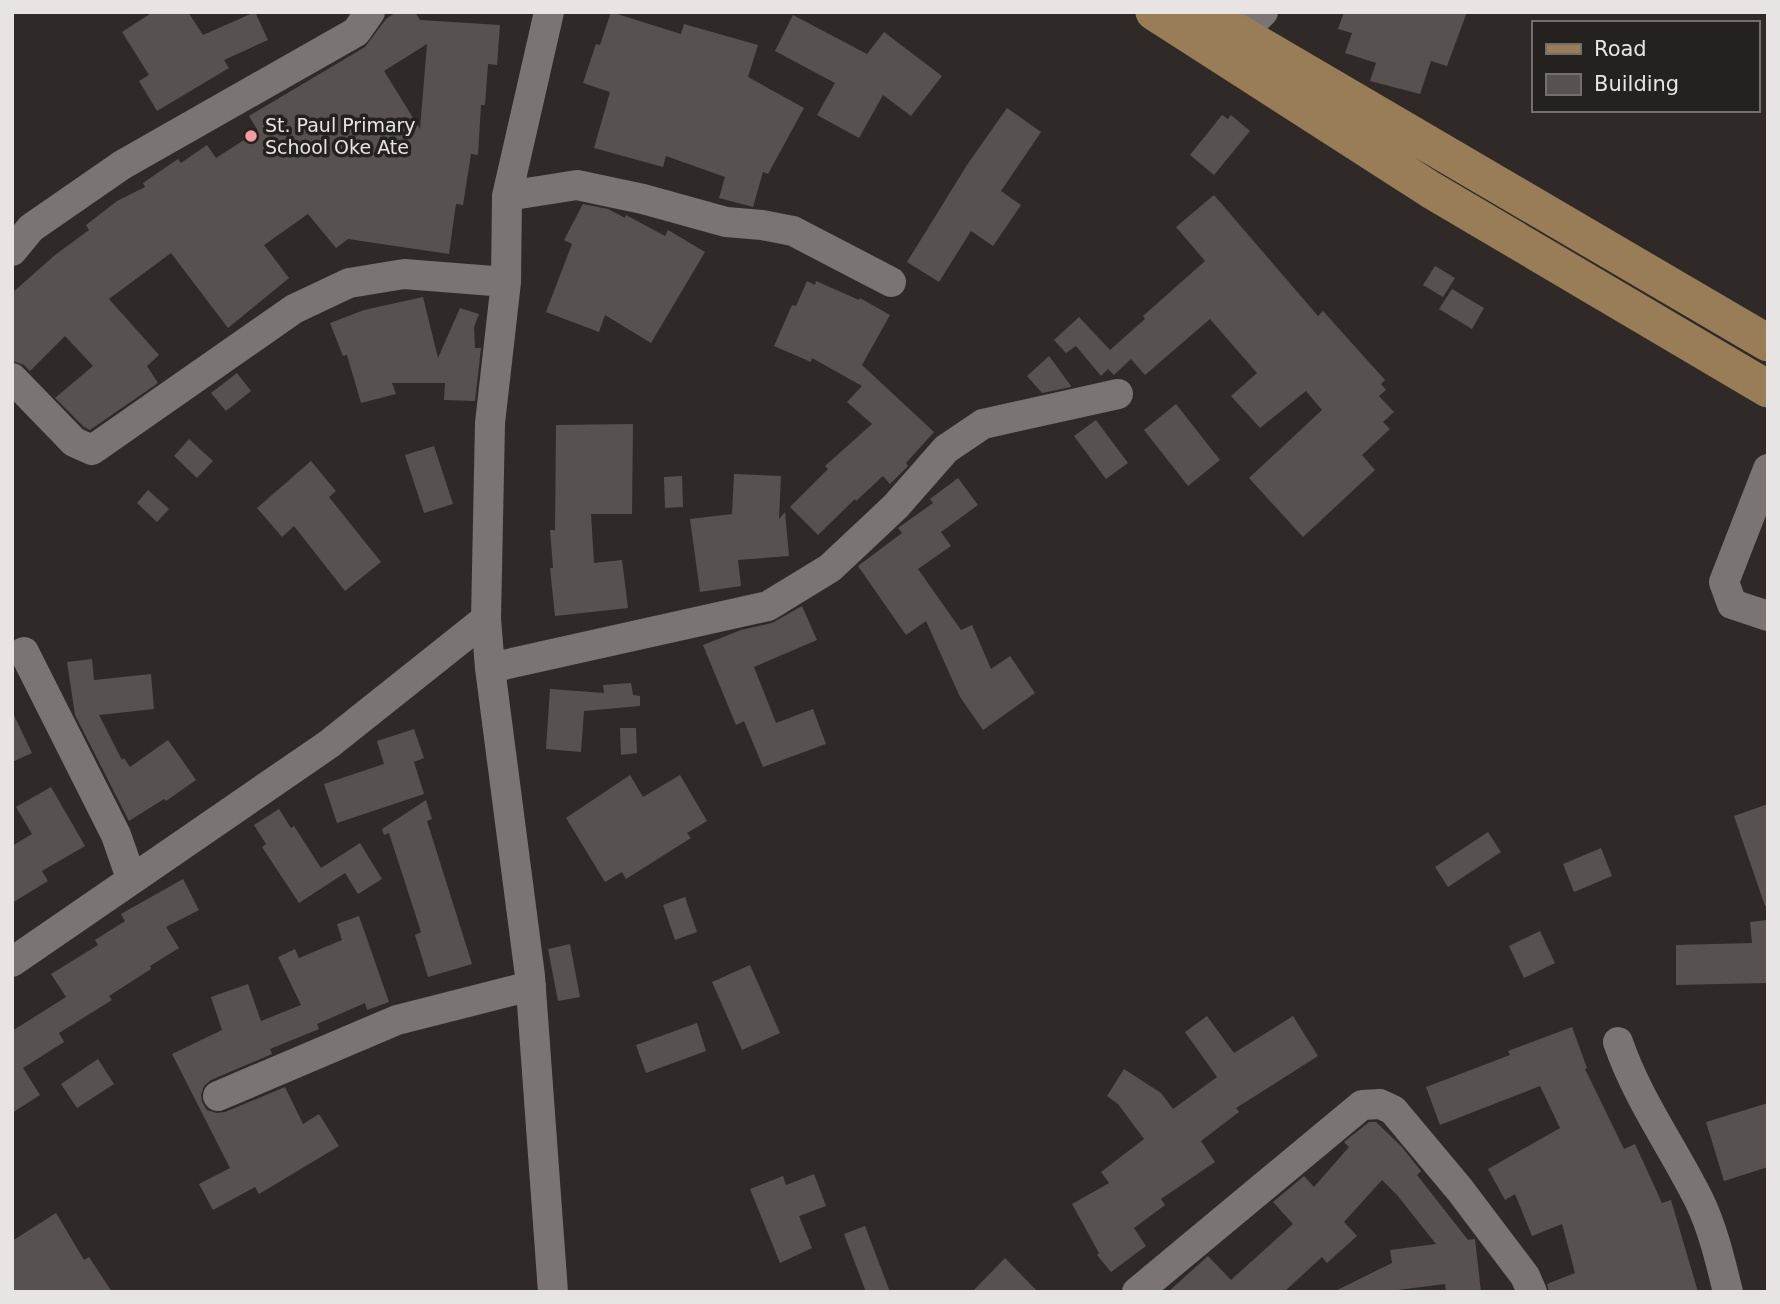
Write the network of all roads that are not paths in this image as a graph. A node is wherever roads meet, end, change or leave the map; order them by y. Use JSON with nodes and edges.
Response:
{"nodes":[{"id":1,"x":369,"y":12,"type":"edge"},
{"id":2,"x":549,"y":12,"type":"edge"},
{"id":3,"x":1154,"y":12,"type":"edge"},
{"id":4,"x":1203,"y":12,"type":"edge"},
{"id":5,"x":1252,"y":23,"type":"edge"},
{"id":6,"x":507,"y":196,"type":"junction"},
{"id":7,"x":12,"y":251,"type":"edge"},
{"id":8,"x":506,"y":282,"type":"junction"},
{"id":9,"x":891,"y":282,"type":"dead end"},
{"id":10,"x":1768,"y":343,"type":"edge"},
{"id":11,"x":12,"y":378,"type":"edge"},
{"id":12,"x":1768,"y":389,"type":"edge"},
{"id":13,"x":1118,"y":394,"type":"dead end"},
{"id":14,"x":1768,"y":469,"type":"edge"},
{"id":15,"x":1768,"y":616,"type":"edge"},
{"id":16,"x":486,"y":619,"type":"junction"},
{"id":17,"x":24,"y":652,"type":"dead end"},
{"id":18,"x":490,"y":668,"type":"junction"},
{"id":19,"x":131,"y":878,"type":"junction"},
{"id":20,"x":12,"y":962,"type":"edge"},
{"id":21,"x":531,"y":986,"type":"junction"},
{"id":22,"x":1618,"y":1042,"type":"dead end"},
{"id":23,"x":218,"y":1096,"type":"dead end"},
{"id":24,"x":553,"y":1292,"type":"edge"},
{"id":25,"x":1137,"y":1292,"type":"edge"},
{"id":26,"x":1532,"y":1292,"type":"edge"},
{"id":27,"x":1728,"y":1292,"type":"edge"}],
"edges":[{"from":1,"to":7,"type":"street"},
{"from":2,"to":6,"type":"street"},
{"from":3,"to":12,"type":"main road"},
{"from":4,"to":5,"type":"main road"},
{"from":5,"to":10,"type":"main road"},
{"from":6,"to":8,"type":"street"},
{"from":6,"to":9,"type":"street"},
{"from":8,"to":11,"type":"street"},
{"from":8,"to":16,"type":"street"},
{"from":13,"to":18,"type":"street"},
{"from":14,"to":15,"type":"street"},
{"from":16,"to":18,"type":"street"},
{"from":16,"to":19,"type":"street"},
{"from":17,"to":19,"type":"street"},
{"from":18,"to":21,"type":"street"},
{"from":19,"to":20,"type":"street"},
{"from":21,"to":23,"type":"street"},
{"from":21,"to":24,"type":"street"},
{"from":22,"to":27,"type":"street"},
{"from":25,"to":26,"type":"street"}]}
